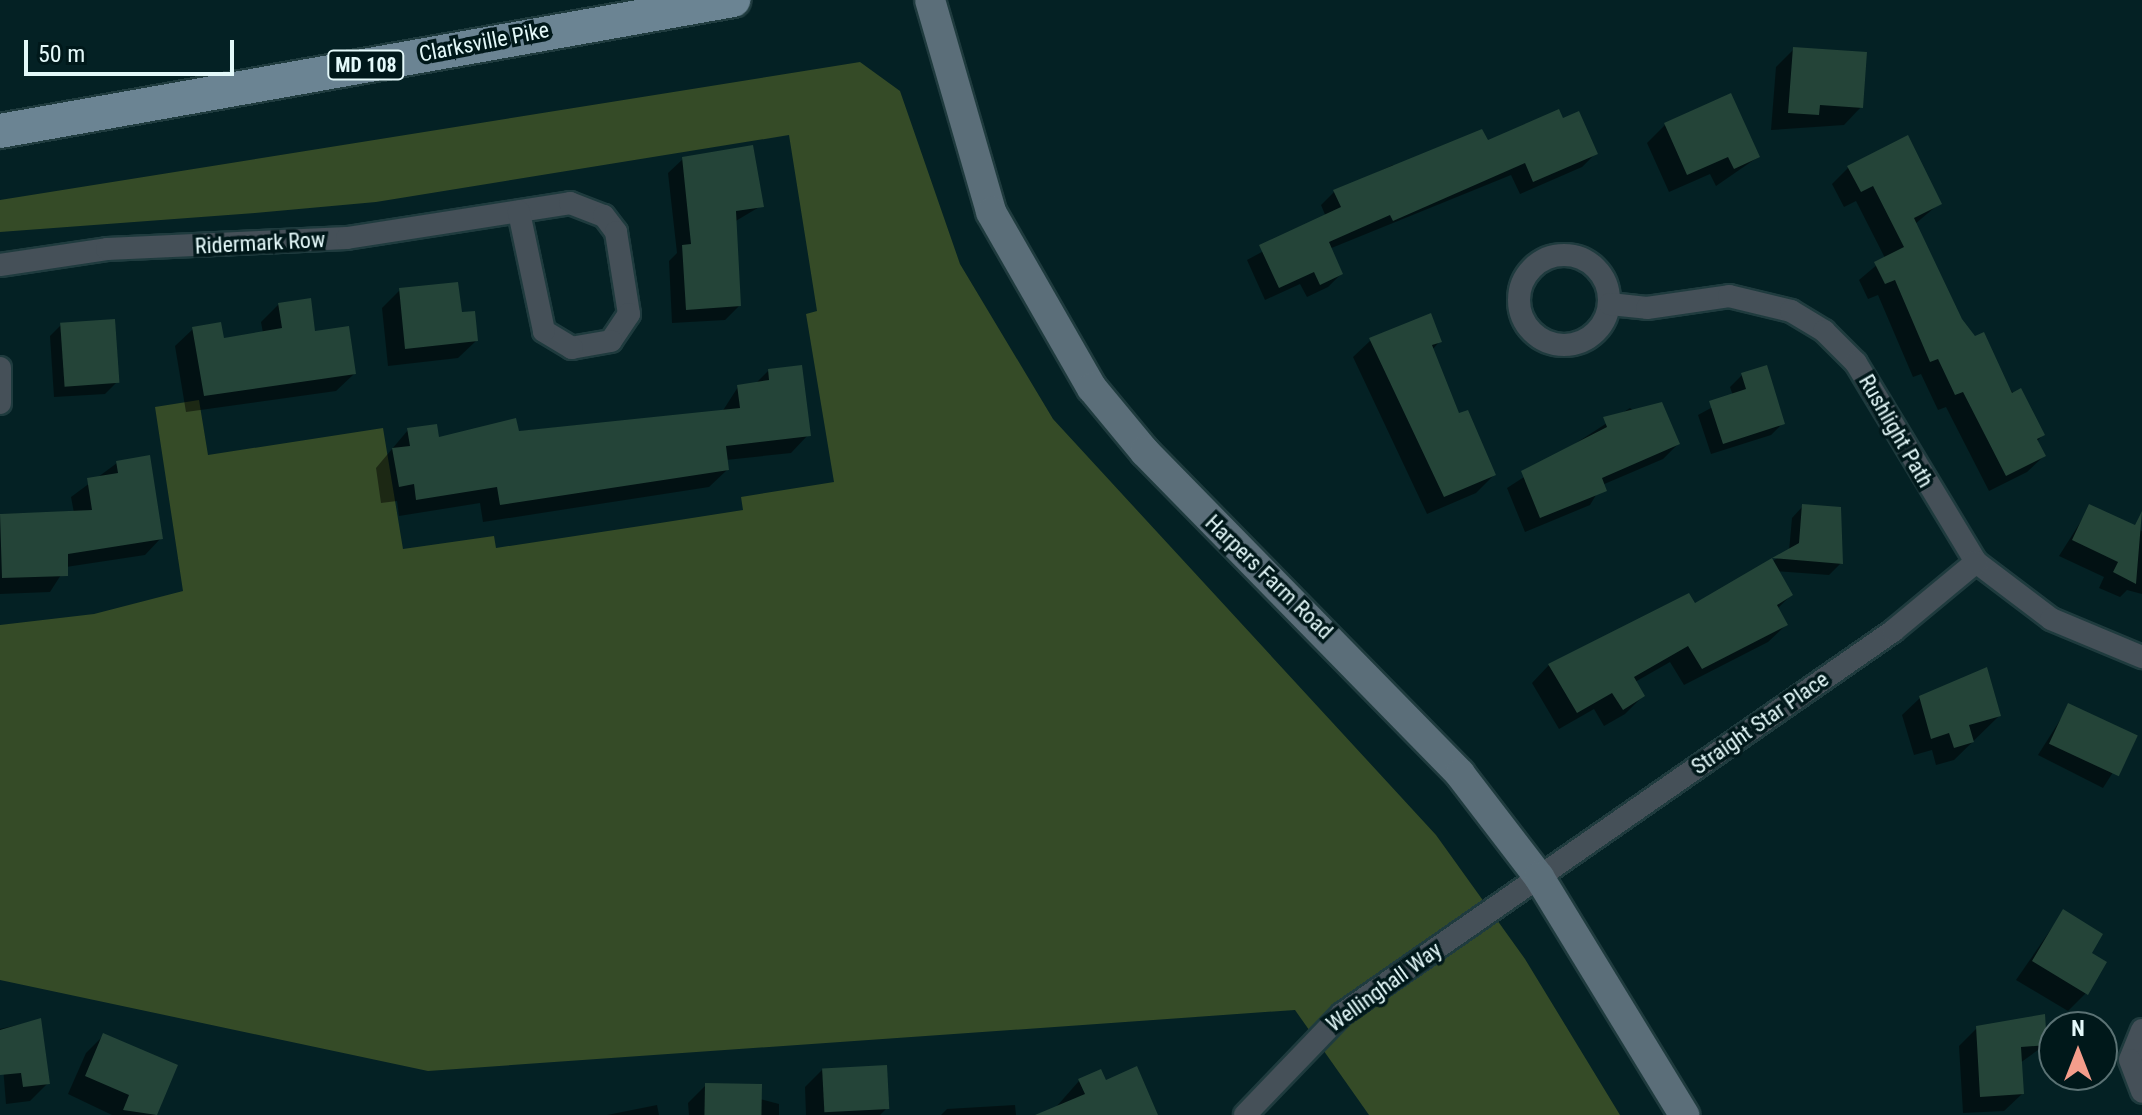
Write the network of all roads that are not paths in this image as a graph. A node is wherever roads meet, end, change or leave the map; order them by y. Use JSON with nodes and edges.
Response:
{"nodes":[{"id":1,"x":733,"y":0,"type":"edge"},
{"id":2,"x":930,"y":0,"type":"edge"},
{"id":3,"x":0,"y":131,"type":"edge"},
{"id":4,"x":519,"y":212,"type":"junction"},
{"id":5,"x":0,"y":265,"type":"edge"},
{"id":6,"x":1610,"y":304,"type":"junction"},
{"id":7,"x":0,"y":368,"type":"edge"},
{"id":8,"x":0,"y":403,"type":"edge"},
{"id":9,"x":1976,"y":562,"type":"junction"},
{"id":10,"x":2142,"y":657,"type":"edge"},
{"id":11,"x":1539,"y":877,"type":"junction"},
{"id":12,"x":2142,"y":1030,"type":"edge"},
{"id":13,"x":2142,"y":1092,"type":"edge"},
{"id":14,"x":1245,"y":1115,"type":"edge"},
{"id":15,"x":1684,"y":1115,"type":"edge"}],
"edges":[{"from":1,"to":3,"type":"main road","name":"Clarksville Pike","number":"MD 108"},
{"from":2,"to":11,"type":"main road","name":"Harpers Farm Road"},
{"from":4,"to":4,"type":"street","name":"Ridermark Row"},
{"from":4,"to":5,"type":"street","name":"Ridermark Row"},
{"from":6,"to":6,"type":"street"},
{"from":6,"to":9,"type":"street","name":"Rushlight Path"},
{"from":7,"to":8,"type":"street"},
{"from":9,"to":10,"type":"street","name":"Rushlight Path"},
{"from":9,"to":11,"type":"street","name":"Straight Star Place"},
{"from":11,"to":14,"type":"street","name":"Wellinghall Way"},
{"from":11,"to":15,"type":"main road","name":"Harpers Farm Road"},
{"from":12,"to":13,"type":"street"}]}
